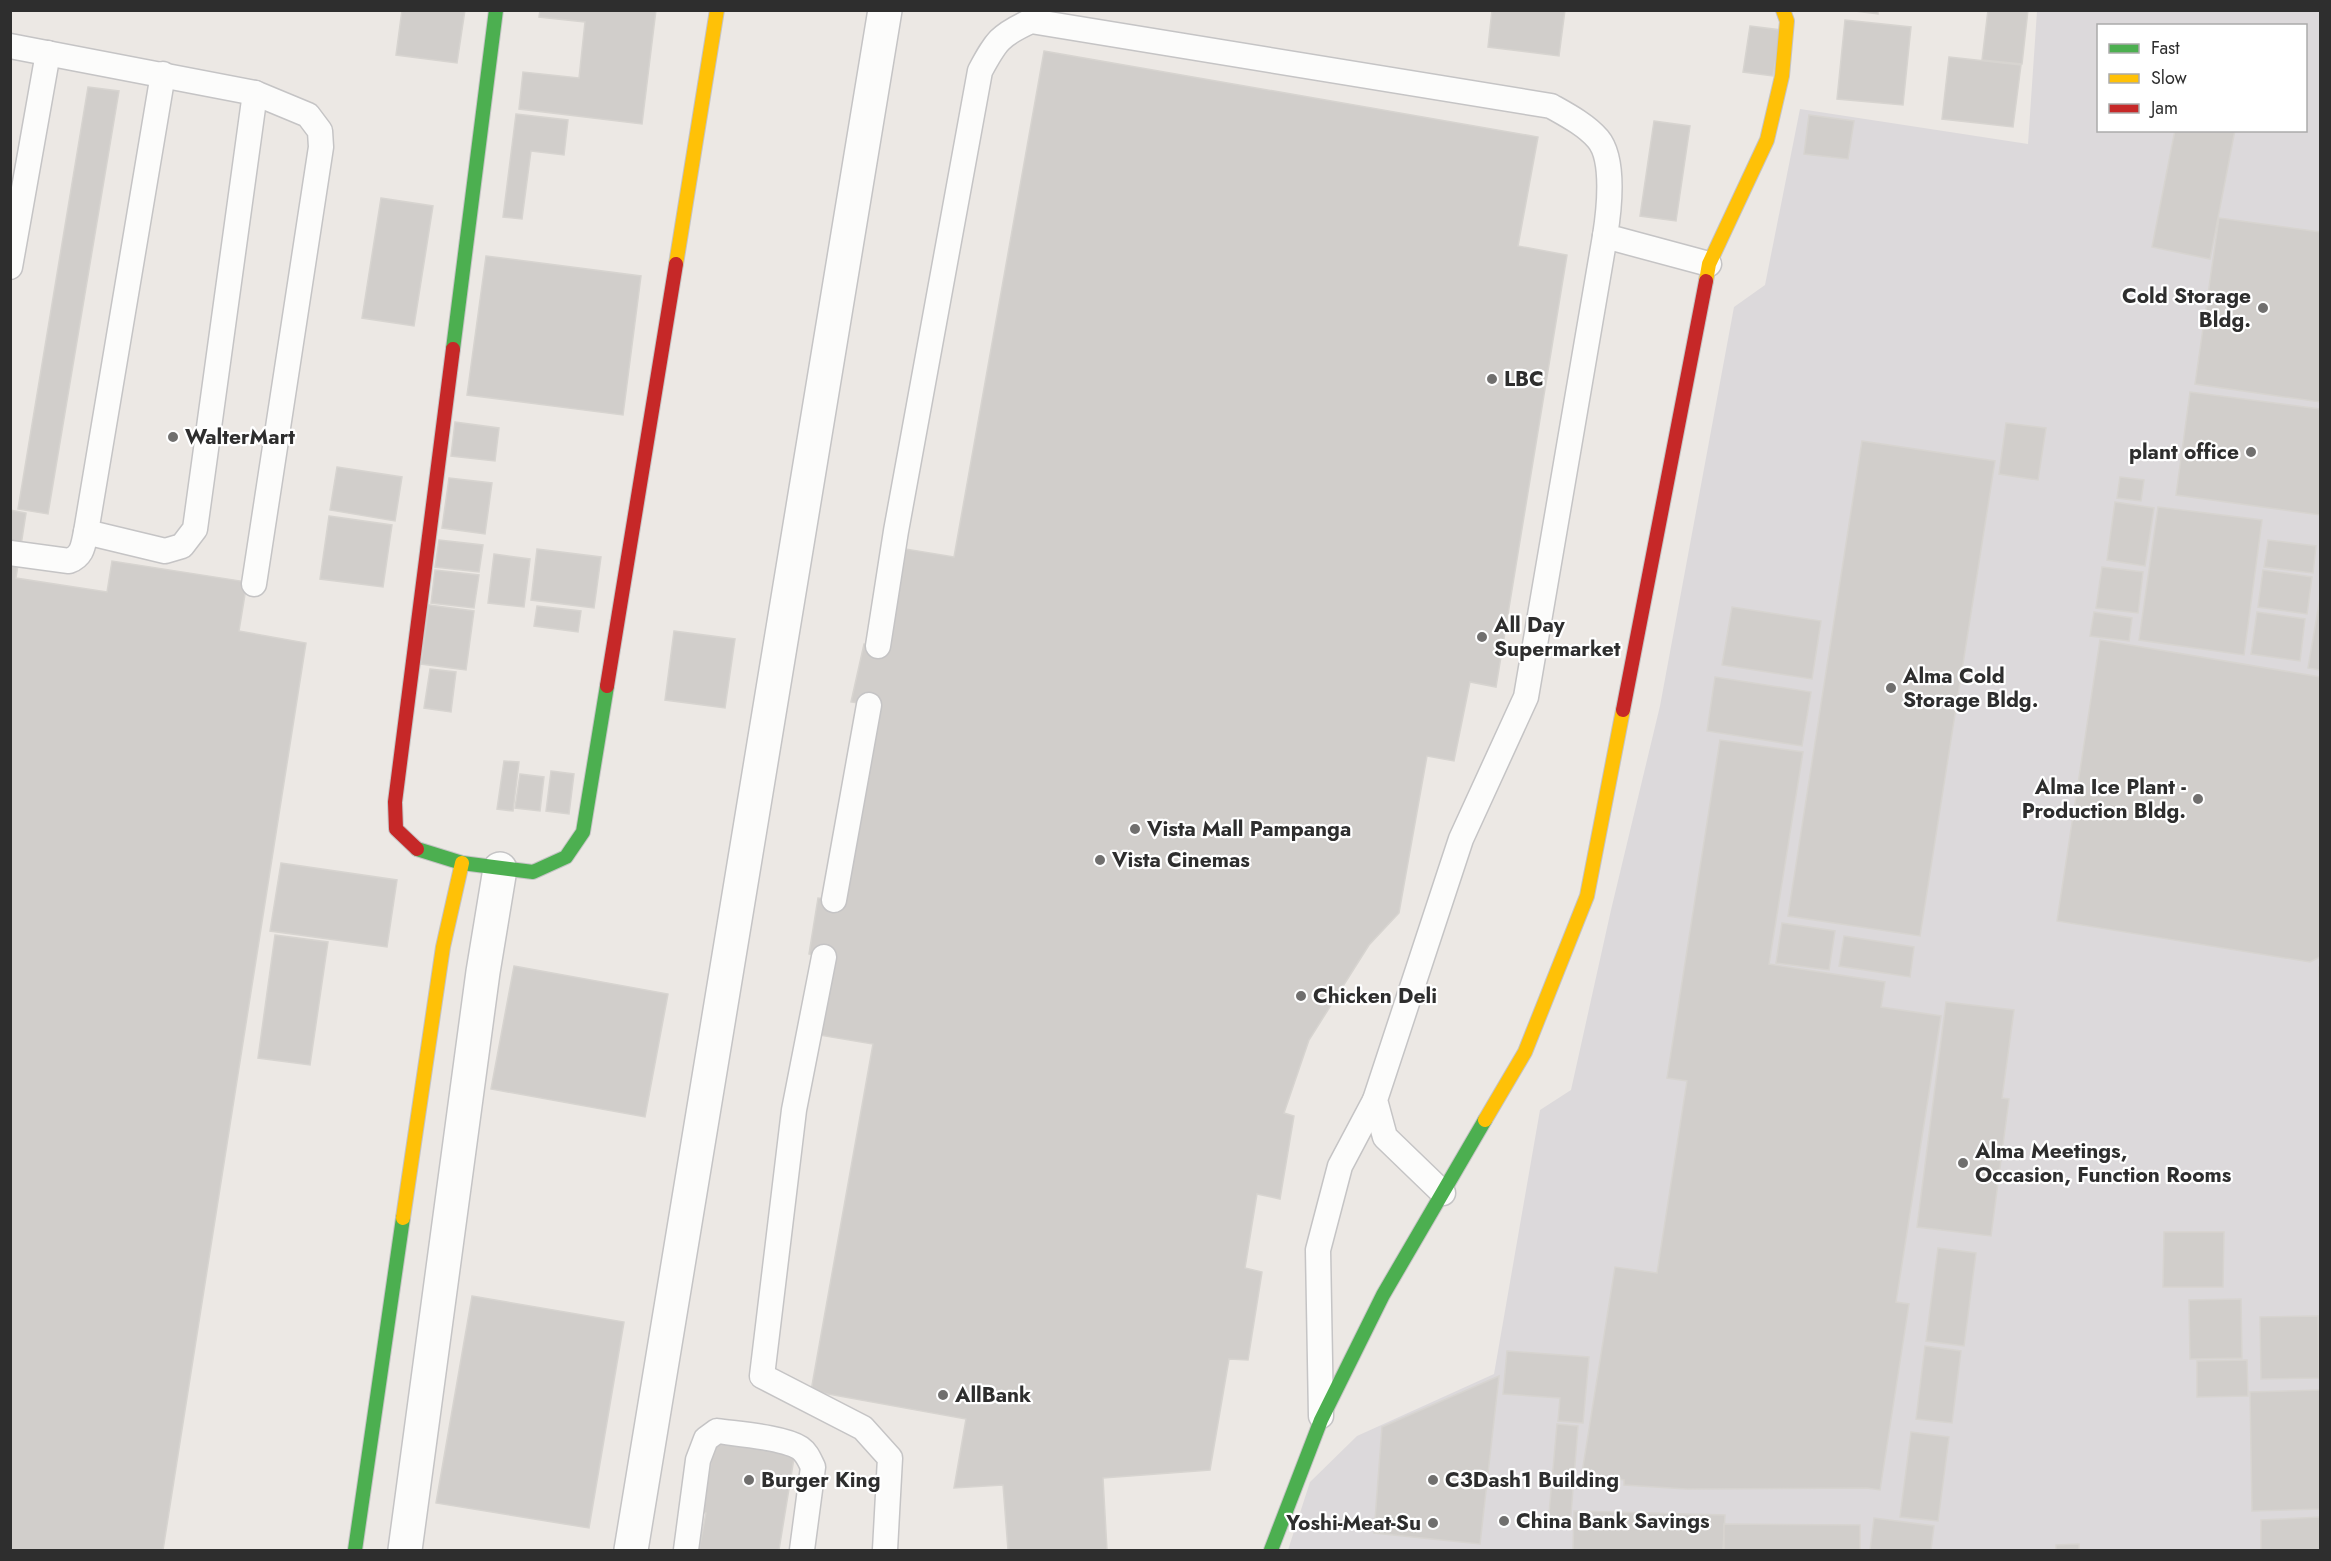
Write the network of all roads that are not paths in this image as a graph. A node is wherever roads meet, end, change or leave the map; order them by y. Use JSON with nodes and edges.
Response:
{"nodes":[{"id":1,"x":496,"y":10,"type":"edge"},
{"id":2,"x":717,"y":10,"type":"edge"},
{"id":3,"x":885,"y":10,"type":"edge"},
{"id":4,"x":1783,"y":10,"type":"edge"},
{"id":5,"x":10,"y":46,"type":"edge"},
{"id":6,"x":48,"y":53,"type":"junction"},
{"id":7,"x":163,"y":74,"type":"junction"},
{"id":8,"x":255,"y":93,"type":"junction"},
{"id":9,"x":1605,"y":236,"type":"junction"},
{"id":10,"x":1709,"y":264,"type":"junction"},
{"id":11,"x":10,"y":267,"type":"edge"},
{"id":12,"x":86,"y":532,"type":"junction"},
{"id":13,"x":10,"y":553,"type":"edge"},
{"id":14,"x":254,"y":584,"type":"dead end"},
{"id":15,"x":878,"y":646,"type":"dead end"},
{"id":16,"x":869,"y":705,"type":"dead end"},
{"id":17,"x":462,"y":863,"type":"junction"},
{"id":18,"x":500,"y":869,"type":"junction"},
{"id":19,"x":834,"y":900,"type":"dead end"},
{"id":20,"x":824,"y":957,"type":"dead end"},
{"id":21,"x":1375,"y":1100,"type":"junction"},
{"id":22,"x":1443,"y":1193,"type":"junction"},
{"id":23,"x":1321,"y":1420,"type":"junction"},
{"id":24,"x":355,"y":1551,"type":"edge"},
{"id":25,"x":405,"y":1551,"type":"edge"},
{"id":26,"x":631,"y":1551,"type":"edge"},
{"id":27,"x":686,"y":1551,"type":"edge"},
{"id":28,"x":802,"y":1551,"type":"edge"},
{"id":29,"x":885,"y":1551,"type":"edge"},
{"id":30,"x":1270,"y":1551,"type":"edge"}],
"edges":[{"from":1,"to":17,"type":"street"},
{"from":2,"to":18,"type":"street"},
{"from":3,"to":26,"type":"street"},
{"from":4,"to":10,"type":"street"},
{"from":5,"to":6,"type":"lane"},
{"from":6,"to":7,"type":"lane"},
{"from":6,"to":11,"type":"lane"},
{"from":7,"to":8,"type":"lane"},
{"from":7,"to":12,"type":"lane"},
{"from":8,"to":12,"type":"lane"},
{"from":8,"to":14,"type":"lane"},
{"from":9,"to":10,"type":"lane"},
{"from":9,"to":15,"type":"lane"},
{"from":9,"to":21,"type":"lane"},
{"from":10,"to":22,"type":"street"},
{"from":12,"to":13,"type":"lane"},
{"from":16,"to":19,"type":"lane"},
{"from":17,"to":18,"type":"street"},
{"from":17,"to":24,"type":"street"},
{"from":18,"to":25,"type":"street"},
{"from":20,"to":29,"type":"lane"},
{"from":21,"to":22,"type":"lane"},
{"from":21,"to":23,"type":"lane"},
{"from":22,"to":23,"type":"street"},
{"from":23,"to":30,"type":"street"},
{"from":27,"to":28,"type":"lane"}]}
